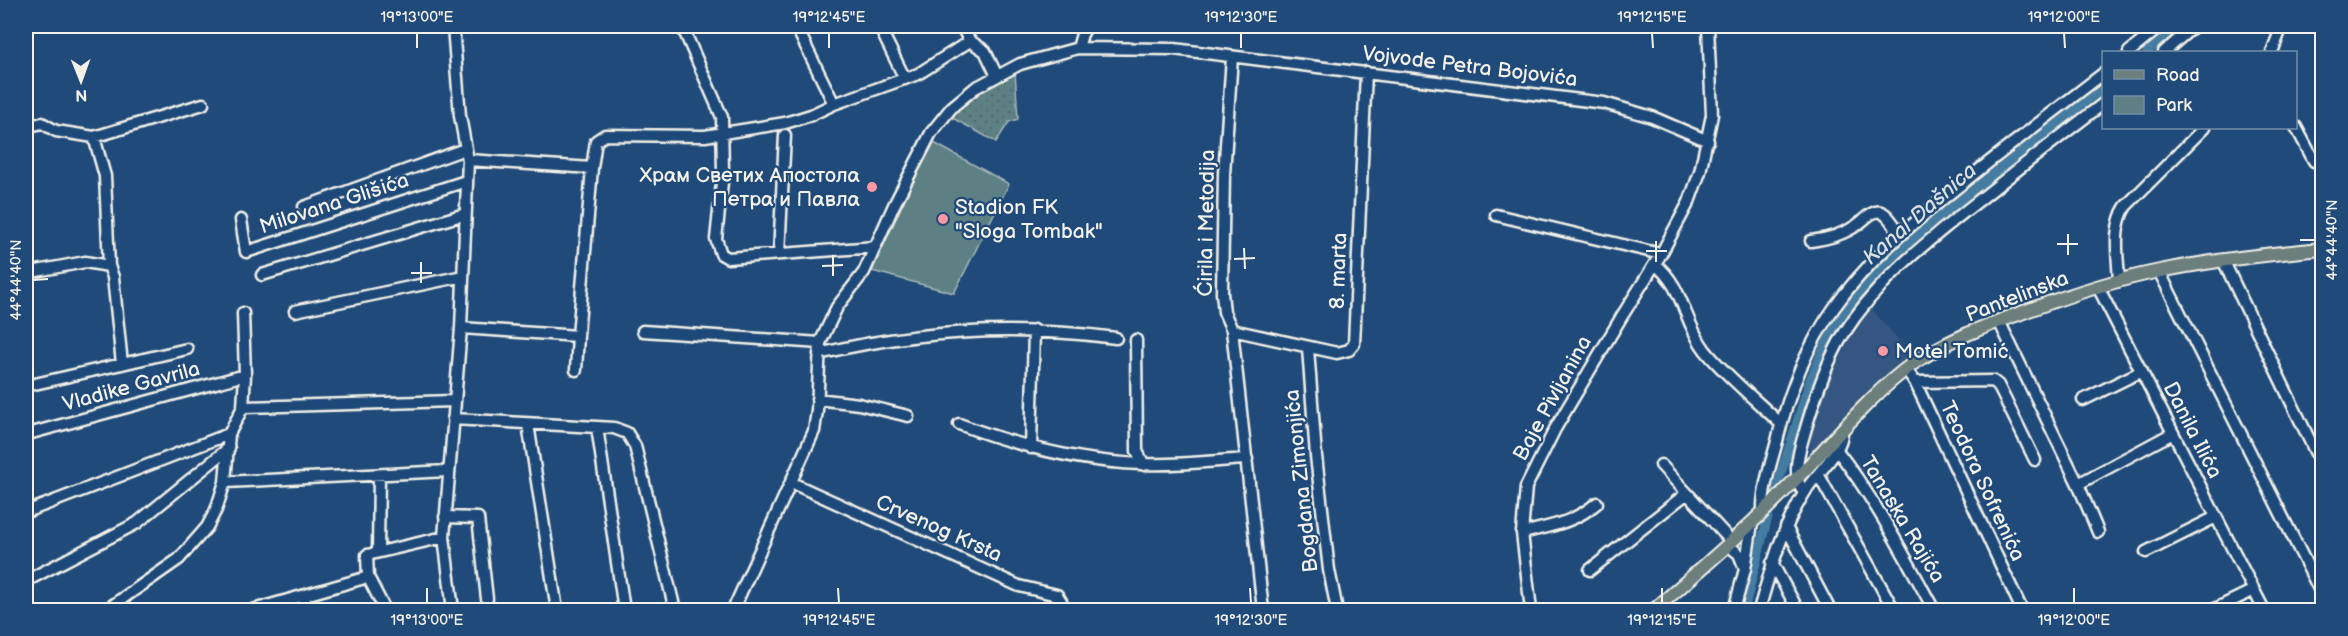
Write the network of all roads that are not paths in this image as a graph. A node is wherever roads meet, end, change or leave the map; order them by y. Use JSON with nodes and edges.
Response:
{"nodes":[{"id":1,"x":453,"y":26,"type":"edge"},
{"id":2,"x":682,"y":26,"type":"edge"},
{"id":3,"x":796,"y":26,"type":"edge"},
{"id":4,"x":879,"y":26,"type":"edge"},
{"id":5,"x":961,"y":26,"type":"edge"},
{"id":6,"x":1087,"y":26,"type":"edge"},
{"id":7,"x":1710,"y":26,"type":"edge"},
{"id":8,"x":2161,"y":26,"type":"edge"},
{"id":9,"x":2194,"y":26,"type":"edge"},
{"id":10,"x":2282,"y":26,"type":"edge"},
{"id":11,"x":970,"y":42,"type":"junction"},
{"id":12,"x":1078,"y":48,"type":"junction"},
{"id":13,"x":2130,"y":51,"type":"edge"},
{"id":14,"x":2165,"y":51,"type":"edge"},
{"id":15,"x":2272,"y":51,"type":"edge"},
{"id":16,"x":1232,"y":57,"type":"junction"},
{"id":17,"x":1366,"y":72,"type":"junction"},
{"id":18,"x":2102,"y":74,"type":"edge"},
{"id":19,"x":997,"y":76,"type":"junction"},
{"id":20,"x":905,"y":79,"type":"junction"},
{"id":21,"x":203,"y":104,"type":"dead end"},
{"id":22,"x":834,"y":104,"type":"junction"},
{"id":23,"x":2102,"y":104,"type":"edge"},
{"id":24,"x":26,"y":127,"type":"edge"},
{"id":25,"x":2204,"y":129,"type":"edge"},
{"id":26,"x":2296,"y":129,"type":"edge"},
{"id":27,"x":724,"y":132,"type":"junction"},
{"id":28,"x":785,"y":135,"type":"dead end"},
{"id":29,"x":94,"y":137,"type":"junction"},
{"id":30,"x":1708,"y":141,"type":"junction"},
{"id":31,"x":466,"y":154,"type":"junction"},
{"id":32,"x":2314,"y":161,"type":"dead end"},
{"id":33,"x":592,"y":168,"type":"junction"},
{"id":34,"x":466,"y":181,"type":"junction"},
{"id":35,"x":304,"y":207,"type":"dead end"},
{"id":36,"x":465,"y":214,"type":"junction"},
{"id":37,"x":1496,"y":215,"type":"dead end"},
{"id":38,"x":241,"y":220,"type":"dead end"},
{"id":39,"x":1900,"y":234,"type":"junction"},
{"id":40,"x":1811,"y":241,"type":"dead end"},
{"id":41,"x":875,"y":247,"type":"junction"},
{"id":42,"x":2322,"y":249,"type":"edge"},
{"id":43,"x":779,"y":254,"type":"junction"},
{"id":44,"x":1658,"y":259,"type":"junction"},
{"id":45,"x":2223,"y":260,"type":"junction"},
{"id":46,"x":109,"y":266,"type":"junction"},
{"id":47,"x":2159,"y":271,"type":"junction"},
{"id":48,"x":26,"y":273,"type":"edge"},
{"id":49,"x":262,"y":275,"type":"dead end"},
{"id":50,"x":463,"y":276,"type":"junction"},
{"id":51,"x":2120,"y":281,"type":"junction"},
{"id":52,"x":2098,"y":287,"type":"junction"},
{"id":53,"x":295,"y":311,"type":"dead end"},
{"id":54,"x":243,"y":313,"type":"dead end"},
{"id":55,"x":1998,"y":321,"type":"junction"},
{"id":56,"x":461,"y":328,"type":"junction"},
{"id":57,"x":1034,"y":330,"type":"junction"},
{"id":58,"x":1232,"y":330,"type":"junction"},
{"id":59,"x":643,"y":331,"type":"dead end"},
{"id":60,"x":578,"y":336,"type":"junction"},
{"id":61,"x":1116,"y":338,"type":"dead end"},
{"id":62,"x":1137,"y":340,"type":"dead end"},
{"id":63,"x":819,"y":348,"type":"junction"},
{"id":64,"x":1308,"y":348,"type":"junction"},
{"id":65,"x":186,"y":349,"type":"dead end"},
{"id":66,"x":122,"y":364,"type":"junction"},
{"id":67,"x":1906,"y":369,"type":"junction"},
{"id":68,"x":576,"y":370,"type":"dead end"},
{"id":69,"x":2142,"y":371,"type":"junction"},
{"id":70,"x":245,"y":375,"type":"junction"},
{"id":71,"x":1915,"y":382,"type":"junction"},
{"id":72,"x":26,"y":386,"type":"edge"},
{"id":73,"x":818,"y":399,"type":"junction"},
{"id":74,"x":2083,"y":400,"type":"dead end"},
{"id":75,"x":454,"y":401,"type":"junction"},
{"id":76,"x":243,"y":407,"type":"junction"},
{"id":77,"x":909,"y":416,"type":"dead end"},
{"id":78,"x":453,"y":419,"type":"junction"},
{"id":79,"x":528,"y":424,"type":"junction"},
{"id":80,"x":959,"y":424,"type":"dead end"},
{"id":81,"x":1781,"y":424,"type":"junction"},
{"id":82,"x":597,"y":427,"type":"junction"},
{"id":83,"x":1842,"y":429,"type":"junction"},
{"id":84,"x":2173,"y":433,"type":"junction"},
{"id":85,"x":28,"y":434,"type":"dead end"},
{"id":86,"x":229,"y":434,"type":"junction"},
{"id":87,"x":229,"y":448,"type":"junction"},
{"id":88,"x":1031,"y":448,"type":"junction"},
{"id":89,"x":1836,"y":449,"type":"junction"},
{"id":90,"x":1247,"y":459,"type":"junction"},
{"id":91,"x":2035,"y":460,"type":"dead end"},
{"id":92,"x":1144,"y":465,"type":"junction"},
{"id":93,"x":1661,"y":465,"type":"dead end"},
{"id":94,"x":2322,"y":466,"type":"edge"},
{"id":95,"x":448,"y":471,"type":"junction"},
{"id":96,"x":1818,"y":474,"type":"junction"},
{"id":97,"x":379,"y":475,"type":"junction"},
{"id":98,"x":1796,"y":479,"type":"junction"},
{"id":99,"x":225,"y":482,"type":"junction"},
{"id":100,"x":792,"y":483,"type":"junction"},
{"id":101,"x":2078,"y":484,"type":"junction"},
{"id":102,"x":1686,"y":494,"type":"junction"},
{"id":103,"x":1804,"y":494,"type":"junction"},
{"id":104,"x":1597,"y":503,"type":"dead end"},
{"id":105,"x":26,"y":512,"type":"edge"},
{"id":106,"x":1763,"y":512,"type":"junction"},
{"id":107,"x":445,"y":517,"type":"junction"},
{"id":108,"x":2216,"y":517,"type":"junction"},
{"id":109,"x":1752,"y":523,"type":"junction"},
{"id":110,"x":1786,"y":527,"type":"junction"},
{"id":111,"x":2098,"y":532,"type":"dead end"},
{"id":112,"x":1522,"y":533,"type":"junction"},
{"id":113,"x":444,"y":537,"type":"junction"},
{"id":114,"x":1730,"y":543,"type":"junction"},
{"id":115,"x":378,"y":552,"type":"junction"},
{"id":116,"x":2146,"y":552,"type":"dead end"},
{"id":117,"x":1772,"y":563,"type":"junction"},
{"id":118,"x":1745,"y":568,"type":"junction"},
{"id":119,"x":1590,"y":570,"type":"dead end"},
{"id":120,"x":368,"y":577,"type":"junction"},
{"id":121,"x":26,"y":581,"type":"edge"},
{"id":122,"x":2254,"y":590,"type":"junction"},
{"id":123,"x":2322,"y":595,"type":"edge"},
{"id":124,"x":303,"y":596,"type":"junction"},
{"id":125,"x":487,"y":599,"type":"dead end"},
{"id":126,"x":105,"y":610,"type":"edge"},
{"id":127,"x":253,"y":610,"type":"edge"},
{"id":128,"x":309,"y":610,"type":"edge"},
{"id":129,"x":385,"y":610,"type":"edge"},
{"id":130,"x":453,"y":610,"type":"edge"},
{"id":131,"x":556,"y":610,"type":"edge"},
{"id":132,"x":624,"y":610,"type":"edge"},
{"id":133,"x":675,"y":610,"type":"edge"},
{"id":134,"x":736,"y":610,"type":"edge"},
{"id":135,"x":1061,"y":610,"type":"edge"},
{"id":136,"x":1263,"y":610,"type":"edge"},
{"id":137,"x":1337,"y":610,"type":"edge"},
{"id":138,"x":1531,"y":610,"type":"edge"},
{"id":139,"x":1654,"y":610,"type":"edge"},
{"id":140,"x":1734,"y":610,"type":"edge"},
{"id":141,"x":1759,"y":610,"type":"edge"},
{"id":142,"x":1798,"y":610,"type":"edge"},
{"id":143,"x":1830,"y":610,"type":"edge"},
{"id":144,"x":1894,"y":610,"type":"edge"},
{"id":145,"x":1934,"y":610,"type":"edge"},
{"id":146,"x":2022,"y":610,"type":"edge"},
{"id":147,"x":2213,"y":610,"type":"edge"},
{"id":148,"x":2264,"y":610,"type":"edge"}],
"edges":[{"from":1,"to":31,"type":"street"},
{"from":2,"to":27,"type":"street"},
{"from":3,"to":22,"type":"street"},
{"from":4,"to":20,"type":"street"},
{"from":5,"to":11,"type":"street"},
{"from":6,"to":12,"type":"street"},
{"from":7,"to":30,"type":"street","name":"Baje Pivljanina"},
{"from":8,"to":13,"type":"street"},
{"from":9,"to":14,"type":"street"},
{"from":10,"to":15,"type":"street"},
{"from":11,"to":19,"type":"street"},
{"from":11,"to":20,"type":"street"},
{"from":12,"to":16,"type":"street","name":"Vojvode Petra Bojovića"},
{"from":12,"to":19,"type":"street","name":"Vojvode Petra Bojovića"},
{"from":16,"to":17,"type":"street","name":"Vojvode Petra Bojovića"},
{"from":16,"to":58,"type":"street","name":"Ćirila i Metodija"},
{"from":17,"to":30,"type":"street","name":"Vojvode Petra Bojovića"},
{"from":17,"to":64,"type":"street","name":"8. marta"},
{"from":18,"to":39,"type":"street"},
{"from":19,"to":41,"type":"street","name":"Vojvode Petra Bojovića"},
{"from":20,"to":22,"type":"street"},
{"from":21,"to":29,"type":"street"},
{"from":22,"to":27,"type":"street"},
{"from":23,"to":98,"type":"street"},
{"from":24,"to":29,"type":"street"},
{"from":25,"to":51,"type":"street"},
{"from":26,"to":32,"type":"street"},
{"from":27,"to":33,"type":"street"},
{"from":27,"to":43,"type":"street"},
{"from":28,"to":43,"type":"street"},
{"from":29,"to":46,"type":"street"},
{"from":30,"to":44,"type":"street","name":"Baje Pivljanina"},
{"from":31,"to":33,"type":"street","name":"Milovana Glišića"},
{"from":31,"to":34,"type":"street"},
{"from":31,"to":35,"type":"street","name":"Milovana Glišića"},
{"from":33,"to":60,"type":"street"},
{"from":34,"to":36,"type":"street"},
{"from":34,"to":38,"type":"street","name":"Milovana Glišića"},
{"from":36,"to":49,"type":"street"},
{"from":36,"to":50,"type":"street"},
{"from":37,"to":44,"type":"street"},
{"from":39,"to":40,"type":"street"},
{"from":39,"to":81,"type":"street"},
{"from":41,"to":43,"type":"street"},
{"from":41,"to":63,"type":"street","name":"Vojvode Petra Bojovića"},
{"from":42,"to":45,"type":"main road","name":"Pantelinska"},
{"from":44,"to":81,"type":"street"},
{"from":44,"to":112,"type":"street","name":"Baje Pivljanina"},
{"from":45,"to":47,"type":"main road","name":"Pantelinska"},
{"from":45,"to":94,"type":"street"},
{"from":46,"to":48,"type":"street"},
{"from":46,"to":66,"type":"street"},
{"from":47,"to":51,"type":"main road","name":"Pantelinska"},
{"from":47,"to":123,"type":"street"},
{"from":50,"to":53,"type":"street"},
{"from":50,"to":56,"type":"street"},
{"from":51,"to":52,"type":"main road","name":"Pantelinska"},
{"from":52,"to":55,"type":"main road","name":"Pantelinska"},
{"from":52,"to":69,"type":"street","name":"Danila Ilića"},
{"from":54,"to":70,"type":"street"},
{"from":55,"to":67,"type":"main road","name":"Pantelinska"},
{"from":55,"to":101,"type":"street"},
{"from":56,"to":60,"type":"street"},
{"from":56,"to":75,"type":"street"},
{"from":57,"to":61,"type":"street"},
{"from":57,"to":63,"type":"street"},
{"from":57,"to":88,"type":"street"},
{"from":58,"to":64,"type":"street","name":"8. marta"},
{"from":58,"to":90,"type":"street","name":"Ćirila i Metodija"},
{"from":59,"to":63,"type":"street"},
{"from":60,"to":68,"type":"street"},
{"from":62,"to":92,"type":"street"},
{"from":63,"to":73,"type":"street","name":"Vojvode Petra Bojovića"},
{"from":64,"to":137,"type":"street","name":"Bogdana Zimonjića"},
{"from":65,"to":66,"type":"street"},
{"from":66,"to":72,"type":"street"},
{"from":67,"to":71,"type":"street","name":"Teodora Sofrenića"},
{"from":67,"to":83,"type":"main road","name":"Pantelinska"},
{"from":69,"to":74,"type":"street"},
{"from":69,"to":84,"type":"street","name":"Danila Ilića"},
{"from":70,"to":76,"type":"street"},
{"from":70,"to":85,"type":"street","name":"Vladike Gavrila"},
{"from":71,"to":91,"type":"street"},
{"from":71,"to":146,"type":"street","name":"Teodora Sofrenića"},
{"from":73,"to":77,"type":"street"},
{"from":73,"to":100,"type":"street","name":"Vojvode Petra Bojovića"},
{"from":75,"to":76,"type":"street"},
{"from":75,"to":78,"type":"street"},
{"from":76,"to":86,"type":"street"},
{"from":78,"to":79,"type":"street"},
{"from":78,"to":95,"type":"street"},
{"from":79,"to":82,"type":"street"},
{"from":79,"to":131,"type":"street"},
{"from":80,"to":88,"type":"street"},
{"from":81,"to":106,"type":"street"},
{"from":82,"to":132,"type":"street"},
{"from":82,"to":133,"type":"street"},
{"from":83,"to":89,"type":"street"},
{"from":83,"to":98,"type":"main road","name":"Pantelinska"},
{"from":84,"to":101,"type":"street"},
{"from":84,"to":108,"type":"street","name":"Danila Ilića"},
{"from":86,"to":87,"type":"street"},
{"from":86,"to":105,"type":"street"},
{"from":87,"to":99,"type":"street"},
{"from":87,"to":121,"type":"street"},
{"from":88,"to":92,"type":"street"},
{"from":89,"to":96,"type":"street"},
{"from":89,"to":145,"type":"street","name":"Tanaska Rajića"},
{"from":90,"to":92,"type":"street"},
{"from":90,"to":136,"type":"street","name":"Ćirila i Metodija"},
{"from":93,"to":102,"type":"street"},
{"from":95,"to":97,"type":"street"},
{"from":95,"to":107,"type":"street"},
{"from":96,"to":103,"type":"street"},
{"from":96,"to":144,"type":"street"},
{"from":97,"to":99,"type":"street"},
{"from":97,"to":115,"type":"street"},
{"from":98,"to":103,"type":"street"},
{"from":98,"to":106,"type":"main road","name":"Pantelinska"},
{"from":99,"to":126,"type":"street"},
{"from":100,"to":134,"type":"street","name":"Vojvode Petra Bojovića"},
{"from":100,"to":135,"type":"street","name":"Crvenog Krsta"},
{"from":101,"to":111,"type":"street"},
{"from":102,"to":114,"type":"street"},
{"from":102,"to":119,"type":"street"},
{"from":103,"to":110,"type":"street"},
{"from":104,"to":112,"type":"street"},
{"from":106,"to":109,"type":"main road","name":"Pantelinska"},
{"from":107,"to":113,"type":"street"},
{"from":107,"to":125,"type":"street"},
{"from":108,"to":116,"type":"street"},
{"from":108,"to":122,"type":"street","name":"Danila Ilića"},
{"from":109,"to":114,"type":"main road","name":"Pantelinska"},
{"from":109,"to":118,"type":"street"},
{"from":110,"to":117,"type":"street"},
{"from":110,"to":143,"type":"street"},
{"from":112,"to":138,"type":"street","name":"Baje Pivljanina"},
{"from":113,"to":115,"type":"street"},
{"from":113,"to":130,"type":"street"},
{"from":114,"to":118,"type":"street"},
{"from":114,"to":139,"type":"main road","name":"Pantelinska"},
{"from":115,"to":120,"type":"street"},
{"from":117,"to":141,"type":"street"},
{"from":117,"to":142,"type":"street"},
{"from":118,"to":140,"type":"street"},
{"from":120,"to":124,"type":"street"},
{"from":120,"to":129,"type":"street"},
{"from":122,"to":147,"type":"street"},
{"from":122,"to":148,"type":"street","name":"Danila Ilića"},
{"from":124,"to":127,"type":"street"},
{"from":124,"to":128,"type":"street"}]}
